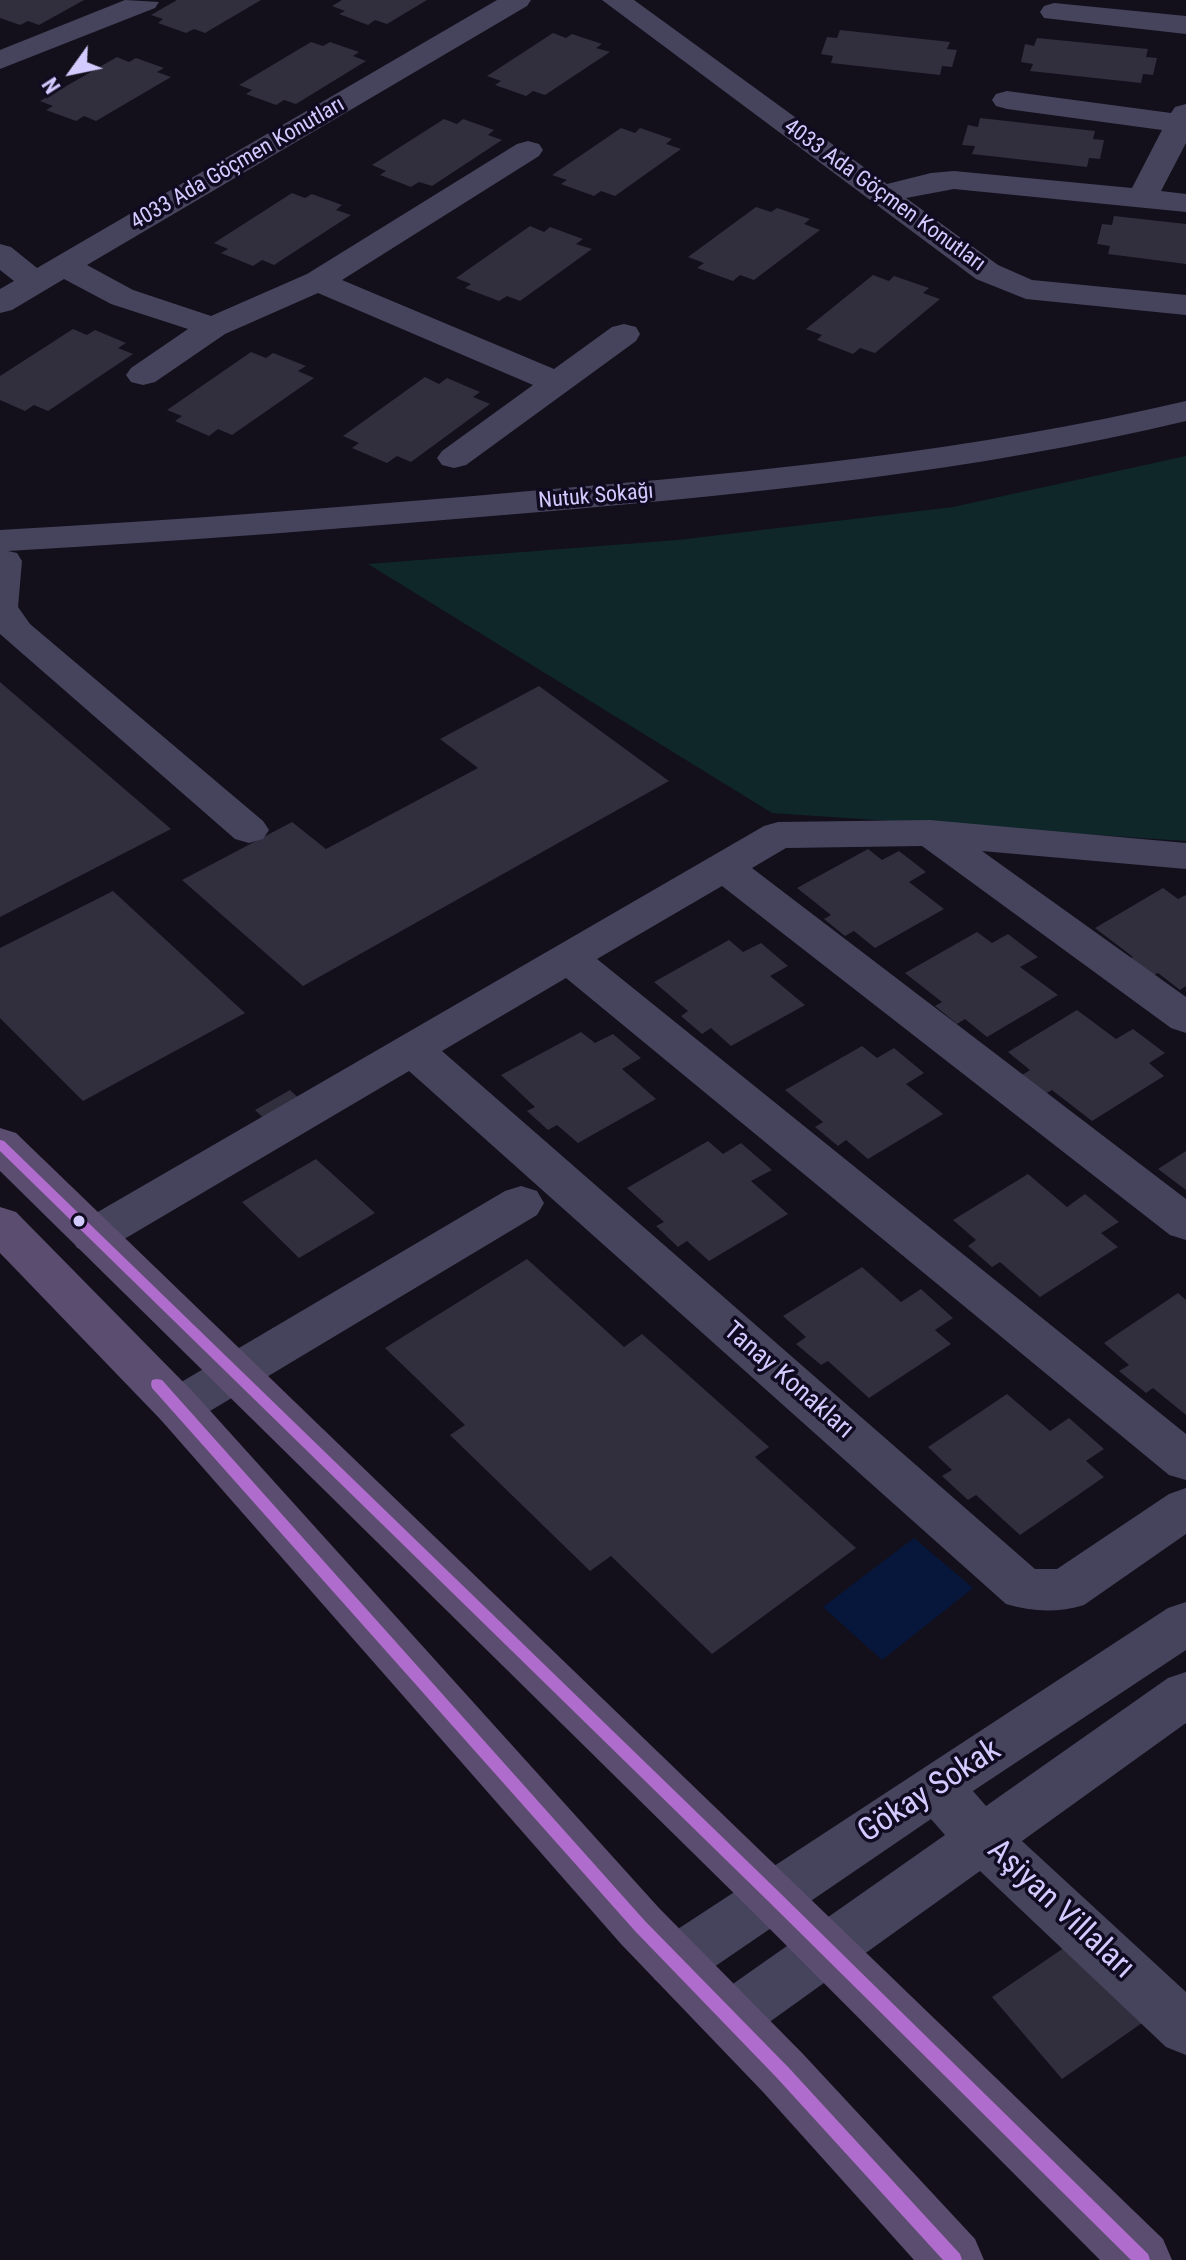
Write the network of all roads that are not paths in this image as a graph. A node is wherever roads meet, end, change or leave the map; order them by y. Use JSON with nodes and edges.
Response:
{"nodes":[{"id":1,"x":517,"y":0,"type":"edge"},
{"id":2,"x":616,"y":0,"type":"edge"},
{"id":3,"x":145,"y":2,"type":"edge"},
{"id":4,"x":1054,"y":12,"type":"dead end"},
{"id":5,"x":1186,"y":25,"type":"edge"},
{"id":6,"x":0,"y":60,"type":"edge"},
{"id":7,"x":1007,"y":100,"type":"dead end"},
{"id":8,"x":1183,"y":118,"type":"edge"},
{"id":9,"x":528,"y":150,"type":"dead end"},
{"id":10,"x":882,"y":195,"type":"junction"},
{"id":11,"x":1142,"y":199,"type":"junction"},
{"id":12,"x":1186,"y":203,"type":"edge"},
{"id":13,"x":0,"y":254,"type":"edge"},
{"id":14,"x":64,"y":266,"type":"junction"},
{"id":15,"x":318,"y":281,"type":"junction"},
{"id":16,"x":35,"y":283,"type":"junction"},
{"id":17,"x":0,"y":303,"type":"edge"},
{"id":18,"x":1186,"y":305,"type":"edge"},
{"id":19,"x":213,"y":327,"type":"junction"},
{"id":20,"x":624,"y":334,"type":"dead end"},
{"id":21,"x":143,"y":375,"type":"dead end"},
{"id":22,"x":555,"y":382,"type":"junction"},
{"id":23,"x":1186,"y":411,"type":"edge"},
{"id":24,"x":1186,"y":435,"type":"edge"},
{"id":25,"x":454,"y":458,"type":"dead end"},
{"id":26,"x":1,"y":554,"type":"edge"},
{"id":27,"x":249,"y":830,"type":"dead end"},
{"id":28,"x":930,"y":833,"type":"junction"},
{"id":29,"x":1186,"y":856,"type":"edge"},
{"id":30,"x":724,"y":867,"type":"junction"},
{"id":31,"x":567,"y":957,"type":"junction"},
{"id":32,"x":1186,"y":1018,"type":"edge"},
{"id":33,"x":412,"y":1049,"type":"junction"},
{"id":34,"x":0,"y":1144,"type":"edge"},
{"id":35,"x":521,"y":1203,"type":"dead end"},
{"id":36,"x":1186,"y":1223,"type":"edge"},
{"id":37,"x":0,"y":1224,"type":"edge"},
{"id":38,"x":93,"y":1236,"type":"junction"},
{"id":39,"x":236,"y":1373,"type":"junction"},
{"id":40,"x":178,"y":1407,"type":"junction"},
{"id":41,"x":1186,"y":1461,"type":"edge"},
{"id":42,"x":1186,"y":1508,"type":"edge"},
{"id":43,"x":1186,"y":1623,"type":"edge"},
{"id":44,"x":1186,"y":1694,"type":"edge"},
{"id":45,"x":936,"y":1788,"type":"junction"},
{"id":46,"x":982,"y":1838,"type":"junction"},
{"id":47,"x":772,"y":1895,"type":"junction"},
{"id":48,"x":825,"y":1947,"type":"junction"},
{"id":49,"x":675,"y":1962,"type":"junction"},
{"id":50,"x":730,"y":2018,"type":"junction"},
{"id":51,"x":1186,"y":2029,"type":"edge"},
{"id":52,"x":954,"y":2260,"type":"edge"},
{"id":53,"x":1142,"y":2260,"type":"edge"}],
"edges":[{"from":1,"to":14,"type":"street","name":"4033 Ada Göçmen Konutları"},
{"from":2,"to":10,"type":"street","name":"4033 Ada Göçmen Konutları"},
{"from":3,"to":6,"type":"street"},
{"from":4,"to":5,"type":"street"},
{"from":7,"to":8,"type":"street"},
{"from":8,"to":11,"type":"street"},
{"from":9,"to":15,"type":"street"},
{"from":10,"to":11,"type":"street"},
{"from":10,"to":18,"type":"street","name":"4033 Ada Göçmen Konutları"},
{"from":11,"to":12,"type":"street"},
{"from":13,"to":16,"type":"street"},
{"from":14,"to":16,"type":"street","name":"4033 Ada Göçmen Konutları"},
{"from":14,"to":19,"type":"street"},
{"from":15,"to":19,"type":"street"},
{"from":15,"to":22,"type":"street"},
{"from":16,"to":17,"type":"street","name":"4033 Ada Göçmen Konutları"},
{"from":19,"to":21,"type":"street"},
{"from":20,"to":22,"type":"street"},
{"from":22,"to":25,"type":"street"},
{"from":23,"to":26,"type":"street","name":"Nutuk Sokağı"},
{"from":24,"to":26,"type":"street","name":"Nutuk Sokağı"},
{"from":26,"to":27,"type":"street"},
{"from":28,"to":29,"type":"street"},
{"from":28,"to":30,"type":"street"},
{"from":28,"to":32,"type":"street"},
{"from":30,"to":31,"type":"street"},
{"from":30,"to":36,"type":"street"},
{"from":31,"to":33,"type":"street"},
{"from":31,"to":41,"type":"street"},
{"from":33,"to":38,"type":"street"},
{"from":33,"to":42,"type":"street","name":"Tanay Konakları"},
{"from":34,"to":38,"type":"main road"},
{"from":35,"to":39,"type":"street"},
{"from":37,"to":40,"type":"main road"},
{"from":38,"to":39,"type":"main road"},
{"from":39,"to":40,"type":"street"},
{"from":39,"to":47,"type":"main road"},
{"from":40,"to":49,"type":"main road"},
{"from":43,"to":45,"type":"street","name":"Gökay Sokak"},
{"from":44,"to":46,"type":"street"},
{"from":45,"to":46,"type":"street","name":"Aşiyan Villaları"},
{"from":45,"to":47,"type":"street","name":"Gökay Sokak"},
{"from":46,"to":48,"type":"street"},
{"from":46,"to":51,"type":"street","name":"Aşiyan Villaları"},
{"from":47,"to":48,"type":"main road"},
{"from":47,"to":49,"type":"street","name":"Gökay Sokak"},
{"from":48,"to":50,"type":"street"},
{"from":48,"to":53,"type":"main road"},
{"from":49,"to":50,"type":"main road"},
{"from":50,"to":52,"type":"main road"}]}
